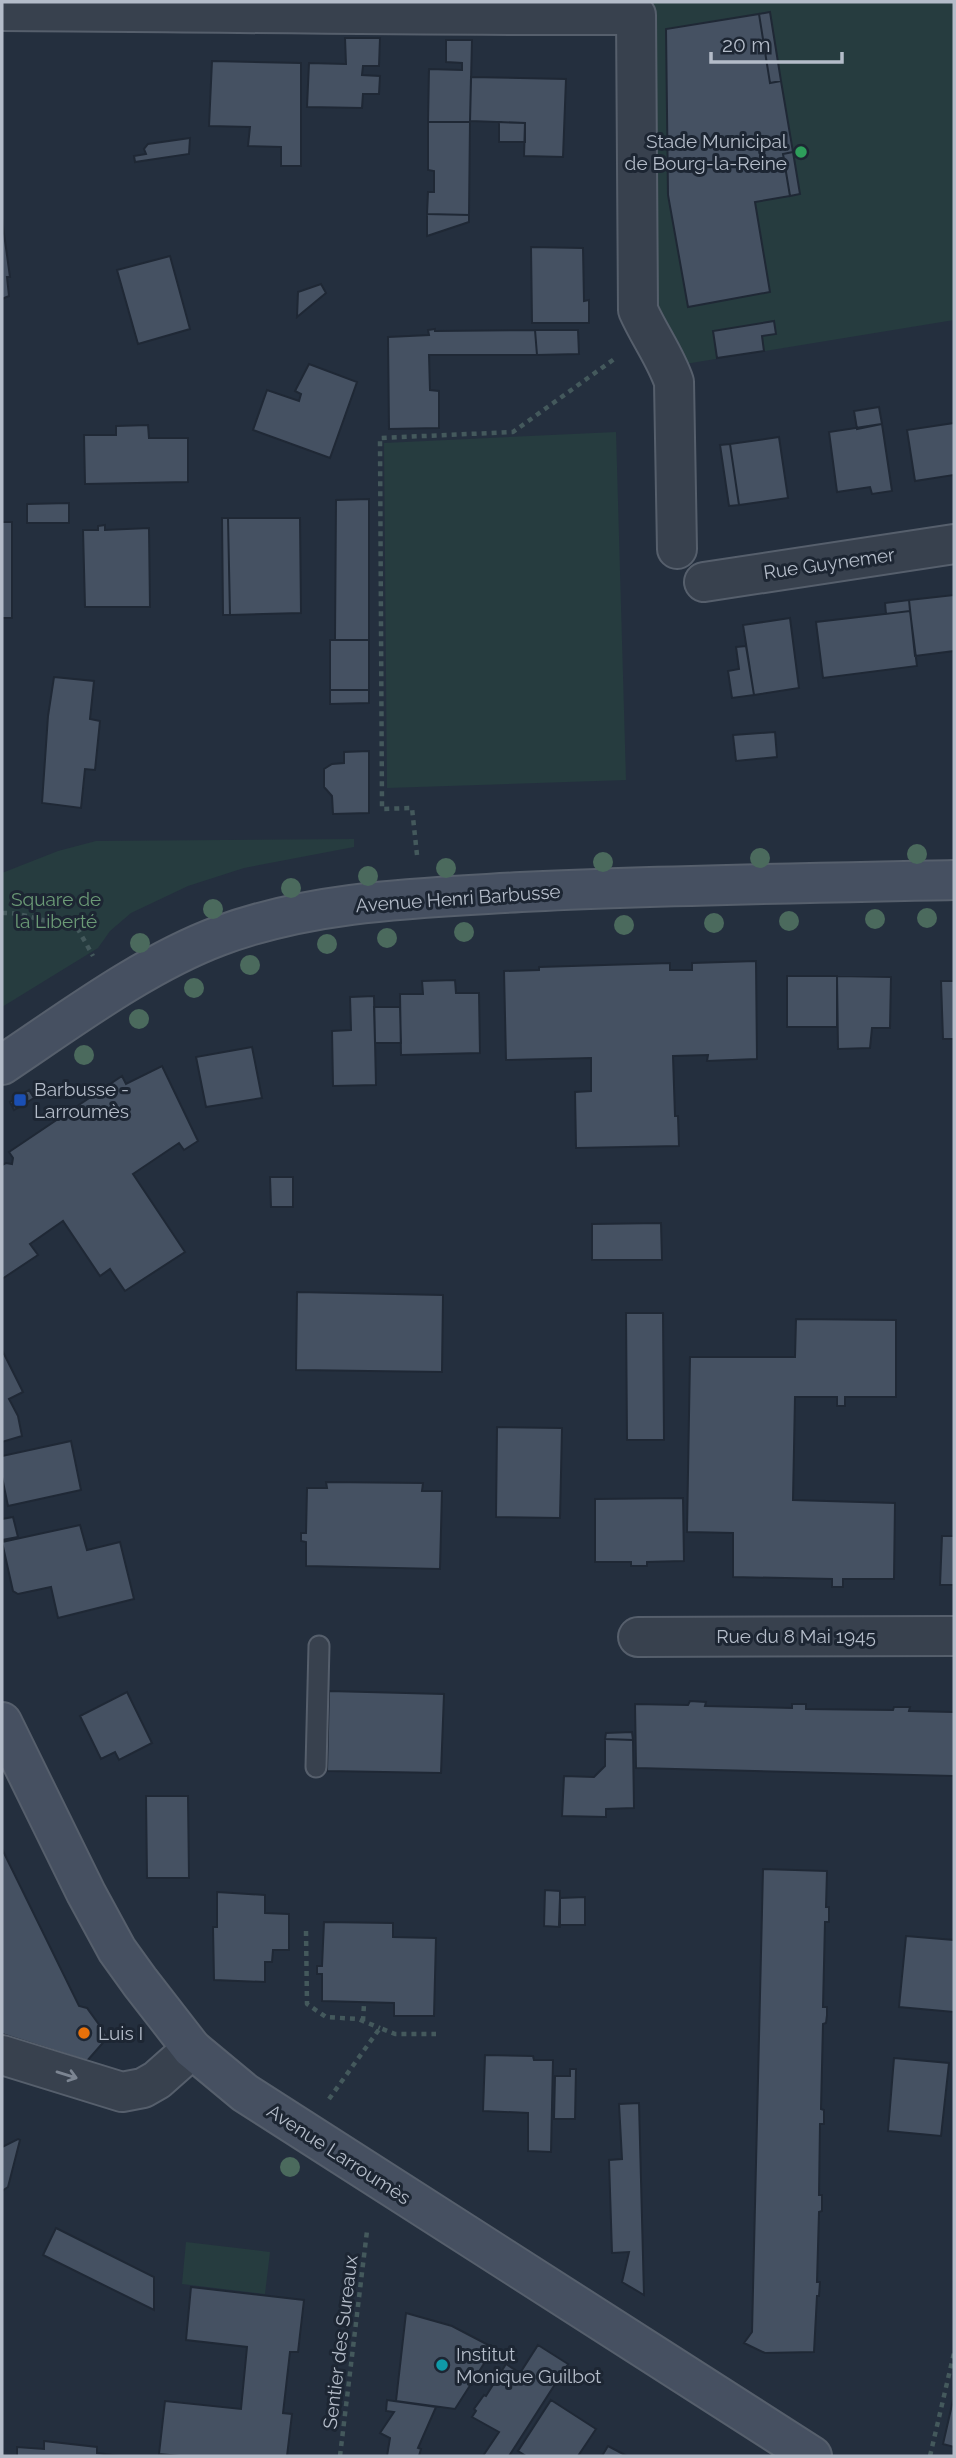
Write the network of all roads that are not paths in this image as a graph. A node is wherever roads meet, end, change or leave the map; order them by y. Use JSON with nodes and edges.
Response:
{"nodes":[{"id":1,"x":2,"y":11,"type":"edge"},
{"id":2,"x":954,"y":544,"type":"edge"},
{"id":3,"x":677,"y":549,"type":"dead end"},
{"id":4,"x":704,"y":582,"type":"dead end"},
{"id":5,"x":954,"y":880,"type":"edge"},
{"id":6,"x":2,"y":1065,"type":"edge"},
{"id":7,"x":954,"y":1636,"type":"edge"},
{"id":8,"x":638,"y":1637,"type":"dead end"},
{"id":9,"x":319,"y":1646,"type":"dead end"},
{"id":10,"x":2,"y":1722,"type":"edge"},
{"id":11,"x":316,"y":1767,"type":"dead end"},
{"id":12,"x":192,"y":2049,"type":"junction"},
{"id":13,"x":2,"y":2055,"type":"edge"},
{"id":14,"x":812,"y":2456,"type":"edge"}],
"edges":[{"from":1,"to":3,"type":"street"},
{"from":2,"to":4,"type":"street","name":"Rue Guynemer"},
{"from":5,"to":6,"type":"main road","name":"Avenue Henri Barbusse"},
{"from":7,"to":8,"type":"street","name":"Rue du 8 Mai 1945"},
{"from":9,"to":11,"type":"lane"},
{"from":10,"to":12,"type":"main road","name":"Avenue Larroumès"},
{"from":13,"to":12,"type":"street","one_way":true},
{"from":12,"to":14,"type":"main road","name":"Avenue Larroumès"}]}
